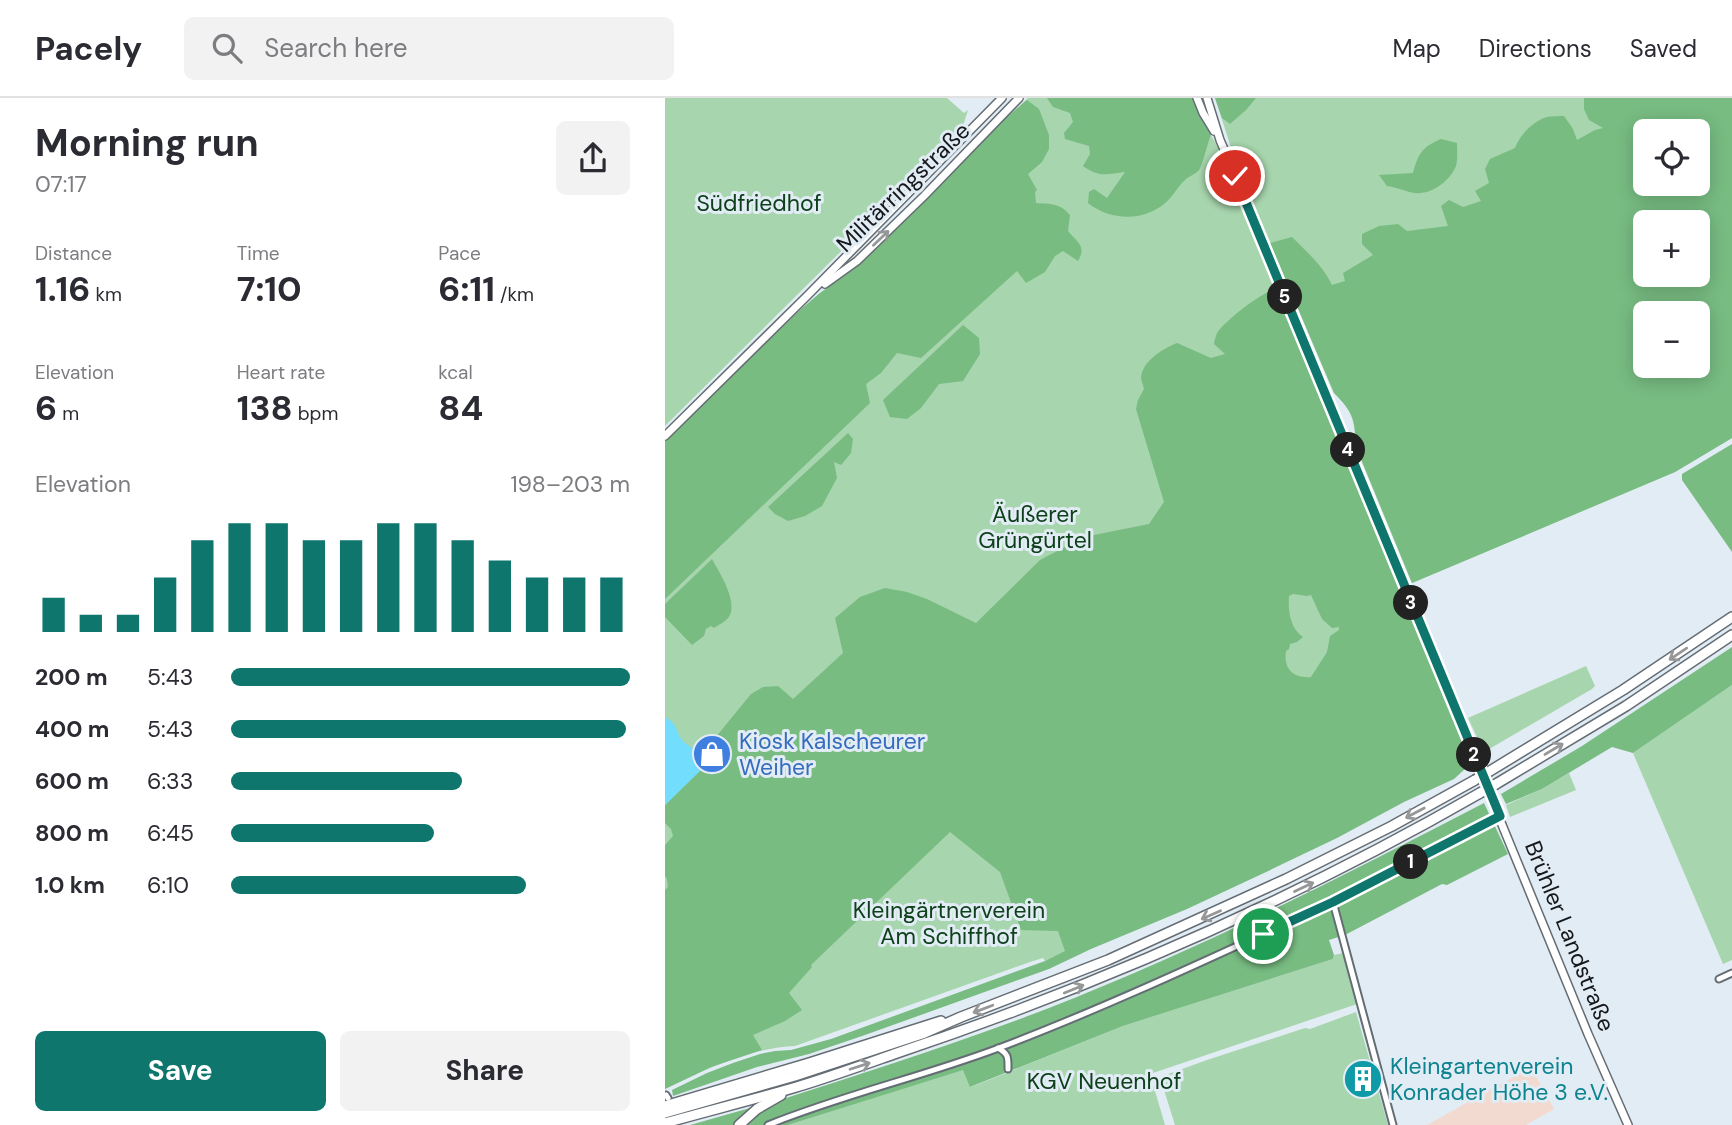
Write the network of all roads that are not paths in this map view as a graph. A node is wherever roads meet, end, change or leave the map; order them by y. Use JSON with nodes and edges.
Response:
{"nodes":[{"id":1,"x":1002,"y":98,"type":"edge"},
{"id":2,"x":1019,"y":98,"type":"edge"},
{"id":3,"x":1197,"y":98,"type":"edge"},
{"id":4,"x":1207,"y":98,"type":"edge"},
{"id":5,"x":1220,"y":140,"type":"junction"},
{"id":6,"x":807,"y":296,"type":"junction"},
{"id":7,"x":665,"y":436,"type":"edge"},
{"id":8,"x":1732,"y":617,"type":"edge"},
{"id":9,"x":1732,"y":635,"type":"edge"},
{"id":10,"x":1500,"y":816,"type":"junction"},
{"id":11,"x":1333,"y":902,"type":"junction"},
{"id":12,"x":1732,"y":973,"type":"edge"},
{"id":13,"x":1719,"y":979,"type":"dead end"},
{"id":14,"x":961,"y":1017,"type":"junction"},
{"id":15,"x":997,"y":1048,"type":"junction"},
{"id":16,"x":1008,"y":1069,"type":"dead end"},
{"id":17,"x":795,"y":1087,"type":"junction"},
{"id":18,"x":666,"y":1099,"type":"edge"},
{"id":19,"x":665,"y":1114,"type":"edge"},
{"id":20,"x":665,"y":1123,"type":"edge"},
{"id":21,"x":739,"y":1125,"type":"edge"},
{"id":22,"x":768,"y":1125,"type":"edge"},
{"id":23,"x":1392,"y":1125,"type":"edge"},
{"id":24,"x":1627,"y":1125,"type":"edge"}],
"edges":[{"from":1,"to":6,"type":"main road","name":"Militärringstraße"},
{"from":6,"to":2,"type":"main road","name":"Militärringstraße","one_way":true},
{"from":3,"to":5,"type":"main road","name":"Brühler Landstraße"},
{"from":4,"to":5,"type":"main road","name":"Brühler Landstraße"},
{"from":5,"to":10,"type":"main road","name":"Brühler Landstraße"},
{"from":6,"to":7,"type":"main road","name":"Militärringstraße"},
{"from":8,"to":14,"type":"highway","one_way":true,"bridge":true},
{"from":17,"to":9,"type":"highway","one_way":true,"bridge":true},
{"from":10,"to":11,"type":"street"},
{"from":10,"to":24,"type":"main road","name":"Brühler Landstraße"},
{"from":11,"to":15,"type":"street"},
{"from":11,"to":23,"type":"street"},
{"from":12,"to":13,"type":"street"},
{"from":14,"to":18,"type":"highway"},
{"from":14,"to":19,"type":"highway"},
{"from":15,"to":16,"type":"street"},
{"from":15,"to":22,"type":"street"},
{"from":17,"to":20,"type":"highway"},
{"from":17,"to":21,"type":"highway"}]}
